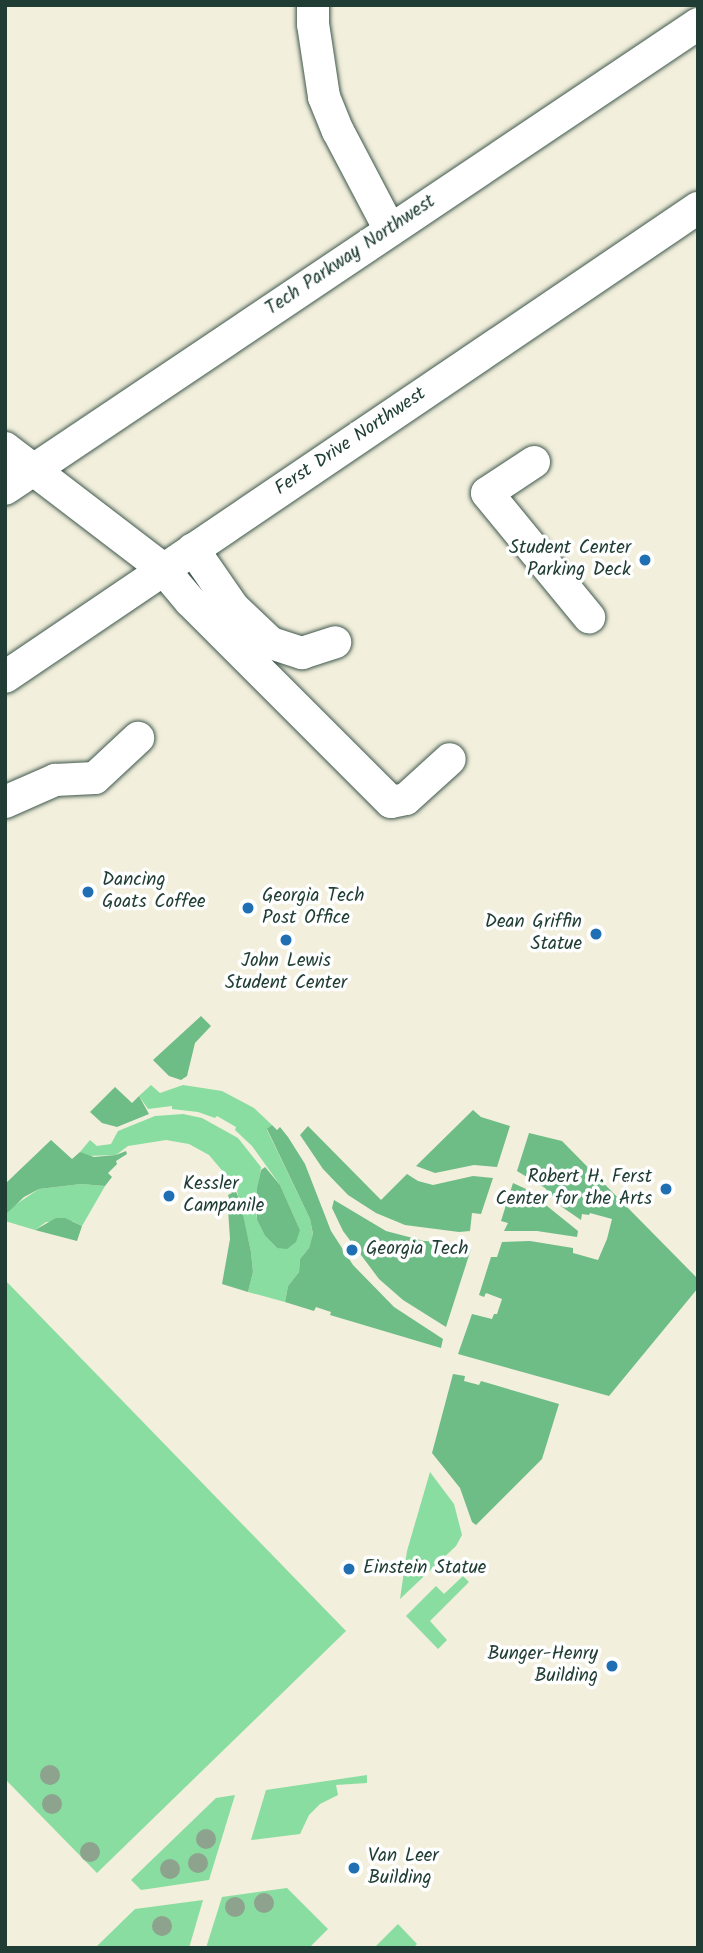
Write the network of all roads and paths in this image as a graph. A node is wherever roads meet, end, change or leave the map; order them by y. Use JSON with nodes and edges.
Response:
{"nodes":[{"id":1,"x":313,"y":5,"type":"edge"},
{"id":2,"x":698,"y":24,"type":"edge"},
{"id":3,"x":698,"y":208,"type":"edge"},
{"id":4,"x":390,"y":230,"type":"junction"},
{"id":5,"x":5,"y":448,"type":"edge"},
{"id":6,"x":534,"y":463,"type":"dead end"},
{"id":7,"x":34,"y":470,"type":"junction"},
{"id":8,"x":5,"y":489,"type":"edge"},
{"id":9,"x":193,"y":549,"type":"junction"},
{"id":10,"x":163,"y":569,"type":"junction"},
{"id":11,"x":589,"y":617,"type":"dead end"},
{"id":12,"x":335,"y":642,"type":"dead end"},
{"id":13,"x":5,"y":677,"type":"edge"},
{"id":14,"x":138,"y":738,"type":"dead end"},
{"id":15,"x":450,"y":758,"type":"dead end"},
{"id":16,"x":5,"y":802,"type":"edge"}],
"edges":[{"from":1,"to":4,"type":"street"},
{"from":2,"to":4,"type":"street","name":"Tech Parkway Northwest"},
{"from":3,"to":9,"type":"street","name":"Ferst Drive Northwest"},
{"from":4,"to":7,"type":"street","name":"Tech Parkway Northwest"},
{"from":5,"to":7,"type":"street"},
{"from":6,"to":11,"type":"street"},
{"from":7,"to":8,"type":"street","name":"Tech Parkway Northwest"},
{"from":7,"to":10,"type":"street"},
{"from":9,"to":10,"type":"street","name":"Ferst Drive Northwest"},
{"from":9,"to":12,"type":"street"},
{"from":10,"to":13,"type":"street","name":"Ferst Drive Northwest"},
{"from":10,"to":15,"type":"street"},
{"from":14,"to":16,"type":"street"}]}
